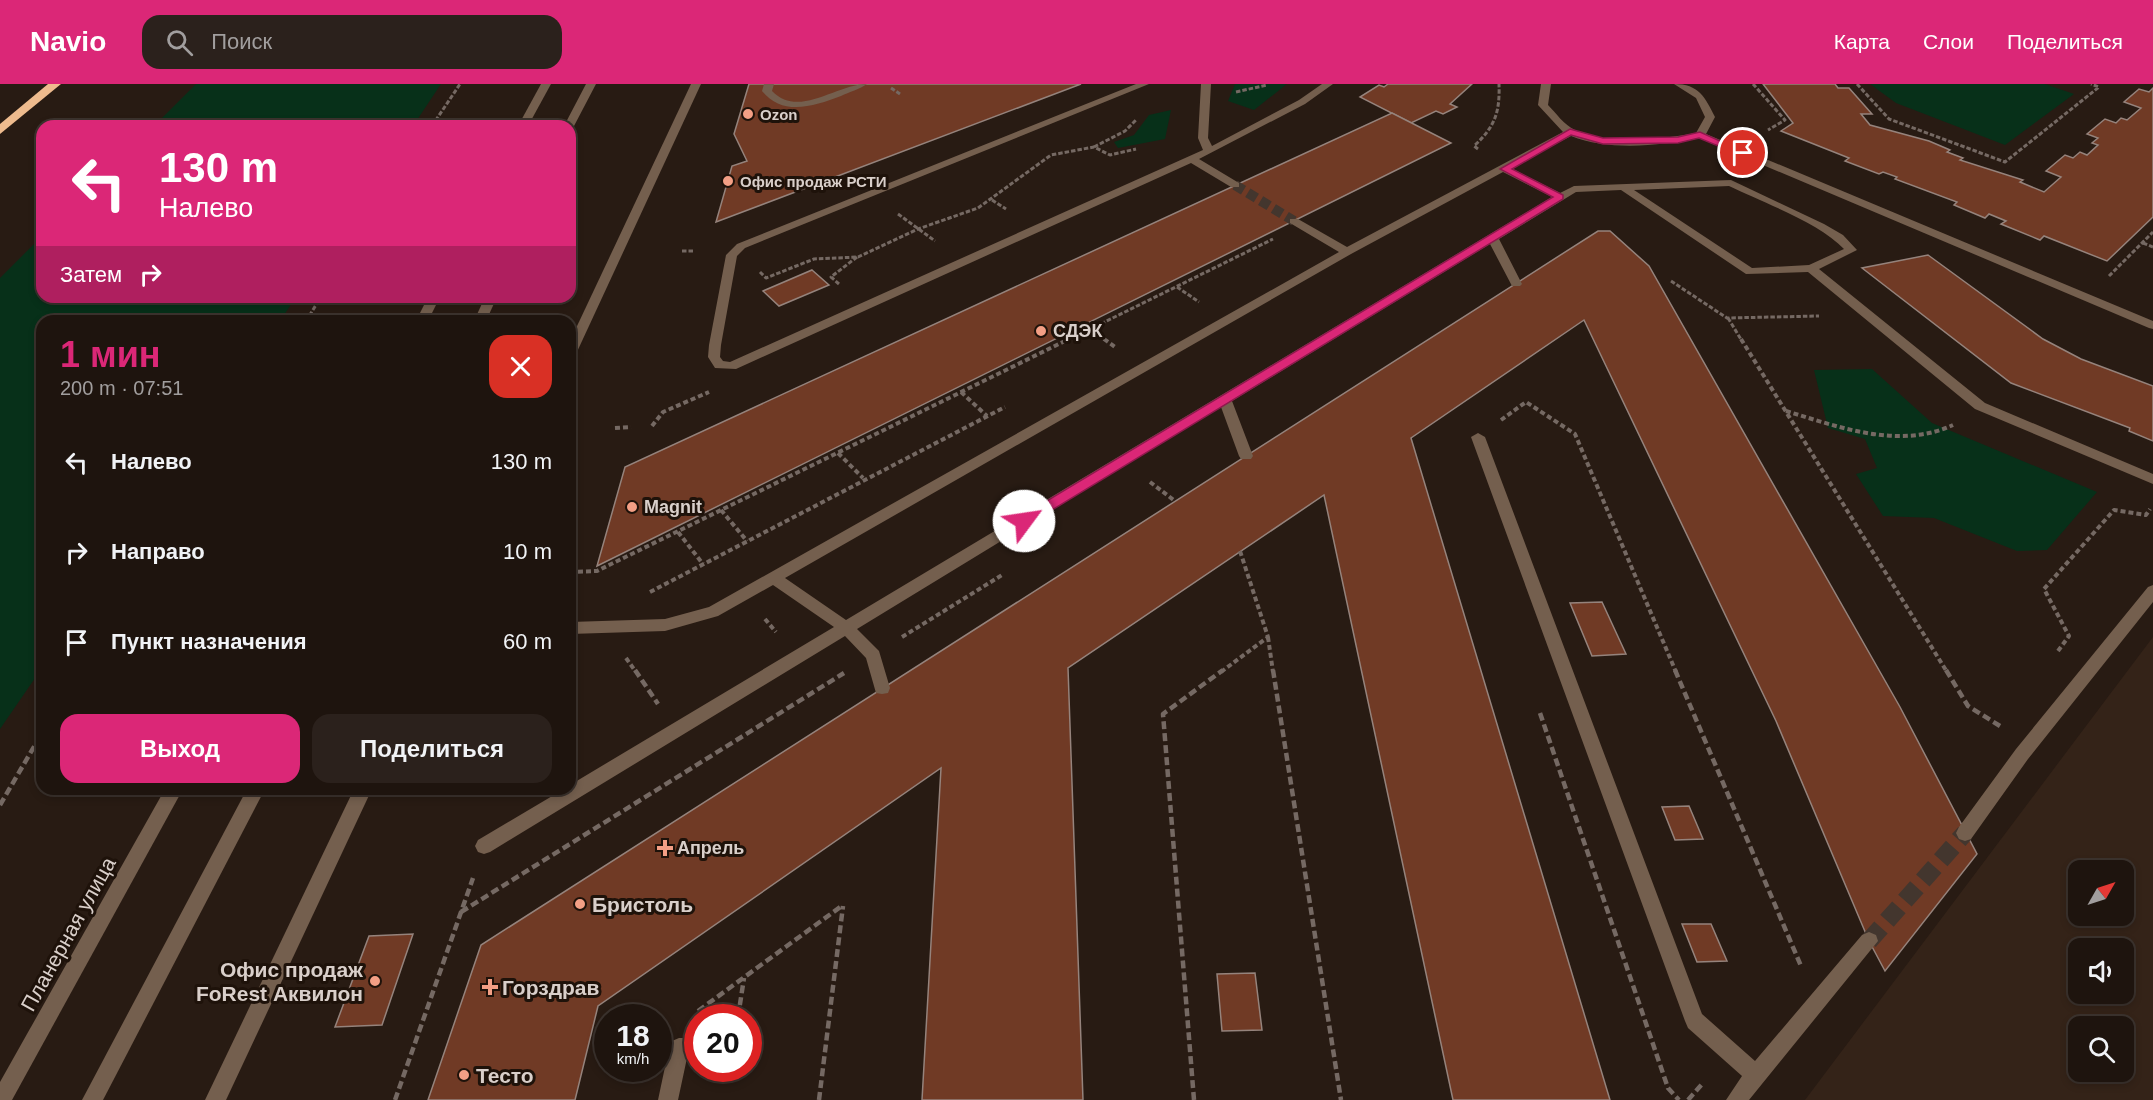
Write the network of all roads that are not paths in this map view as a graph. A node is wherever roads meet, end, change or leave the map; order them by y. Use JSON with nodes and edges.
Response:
{"nodes":[{"id":1,"x":55,"y":84,"type":"edge"},
{"id":2,"x":546,"y":84,"type":"edge"},
{"id":3,"x":591,"y":84,"type":"edge"},
{"id":4,"x":696,"y":84,"type":"edge"},
{"id":5,"x":769,"y":84,"type":"edge"},
{"id":6,"x":861,"y":84,"type":"edge"},
{"id":7,"x":1144,"y":84,"type":"edge"},
{"id":8,"x":1206,"y":84,"type":"edge"},
{"id":9,"x":1328,"y":84,"type":"edge"},
{"id":10,"x":1546,"y":84,"type":"edge"},
{"id":11,"x":1679,"y":84,"type":"edge"},
{"id":12,"x":525,"y":120,"type":"edge"},
{"id":13,"x":572,"y":120,"type":"edge"},
{"id":14,"x":0,"y":130,"type":"edge"},
{"id":15,"x":1570,"y":132,"type":"junction"},
{"id":16,"x":1700,"y":135,"type":"junction"},
{"id":17,"x":1209,"y":151,"type":"junction"},
{"id":18,"x":1191,"y":159,"type":"junction"},
{"id":19,"x":1505,"y":169,"type":"junction"},
{"id":20,"x":1235,"y":185,"type":"tunnel mouth"},
{"id":21,"x":1623,"y":187,"type":"junction"},
{"id":22,"x":1560,"y":197,"type":"junction"},
{"id":23,"x":1294,"y":221,"type":"tunnel mouth"},
{"id":24,"x":1493,"y":239,"type":"junction"},
{"id":25,"x":1347,"y":252,"type":"junction"},
{"id":26,"x":1811,"y":268,"type":"junction"},
{"id":27,"x":1516,"y":284,"type":"dead end"},
{"id":28,"x":2153,"y":325,"type":"edge"},
{"id":29,"x":576,"y":341,"type":"edge"},
{"id":30,"x":1225,"y":400,"type":"junction"},
{"id":31,"x":1478,"y":437,"type":"dead end"},
{"id":32,"x":1246,"y":456,"type":"dead end"},
{"id":33,"x":2153,"y":479,"type":"edge"},
{"id":34,"x":772,"y":577,"type":"junction"},
{"id":35,"x":2153,"y":591,"type":"edge"},
{"id":36,"x":576,"y":628,"type":"edge"},
{"id":37,"x":847,"y":628,"type":"junction"},
{"id":38,"x":882,"y":688,"type":"dead end"},
{"id":39,"x":576,"y":791,"type":"edge"},
{"id":40,"x":171,"y":795,"type":"edge"},
{"id":41,"x":253,"y":795,"type":"edge"},
{"id":42,"x":360,"y":795,"type":"edge"},
{"id":43,"x":569,"y":795,"type":"edge"},
{"id":44,"x":1965,"y":833,"type":"tunnel mouth"},
{"id":45,"x":484,"y":846,"type":"road end"},
{"id":46,"x":1869,"y":941,"type":"tunnel mouth"},
{"id":47,"x":684,"y":1048,"type":"edge"},
{"id":48,"x":1756,"y":1075,"type":"junction"},
{"id":49,"x":1,"y":1100,"type":"edge"},
{"id":50,"x":92,"y":1100,"type":"edge"},
{"id":51,"x":215,"y":1100,"type":"edge"},
{"id":52,"x":668,"y":1100,"type":"edge"},
{"id":53,"x":1736,"y":1100,"type":"edge"}],
"edges":[{"from":1,"to":14,"type":"highway"},
{"from":2,"to":12,"type":"street"},
{"from":3,"to":13,"type":"street"},
{"from":4,"to":29,"type":"street"},
{"from":5,"to":6,"type":"street"},
{"from":7,"to":18,"type":"street"},
{"from":8,"to":17,"type":"street"},
{"from":9,"to":17,"type":"street"},
{"from":10,"to":15,"type":"street"},
{"from":11,"to":16,"type":"street"},
{"from":15,"to":16,"type":"street"},
{"from":15,"to":19,"type":"street"},
{"from":16,"to":28,"type":"street"},
{"from":17,"to":18,"type":"street"},
{"from":18,"to":20,"type":"street"},
{"from":19,"to":22,"type":"street"},
{"from":19,"to":25,"type":"street"},
{"from":21,"to":22,"type":"street"},
{"from":21,"to":26,"type":"street"},
{"from":21,"to":26,"type":"street"},
{"from":22,"to":24,"type":"street"},
{"from":23,"to":25,"type":"street"},
{"from":24,"to":27,"type":"street"},
{"from":24,"to":30,"type":"street"},
{"from":25,"to":34,"type":"street"},
{"from":26,"to":33,"type":"street"},
{"from":30,"to":32,"type":"street"},
{"from":30,"to":37,"type":"street"},
{"from":31,"to":48,"type":"street"},
{"from":34,"to":36,"type":"street"},
{"from":34,"to":37,"type":"street"},
{"from":35,"to":44,"type":"street"},
{"from":37,"to":38,"type":"street"},
{"from":37,"to":39,"type":"street"},
{"from":40,"to":49,"type":"street","name":"Планерная улица"},
{"from":41,"to":50,"type":"street"},
{"from":42,"to":51,"type":"street"},
{"from":43,"to":45,"type":"street"},
{"from":46,"to":48,"type":"street"},
{"from":47,"to":52,"type":"street"},
{"from":48,"to":53,"type":"street"}]}
